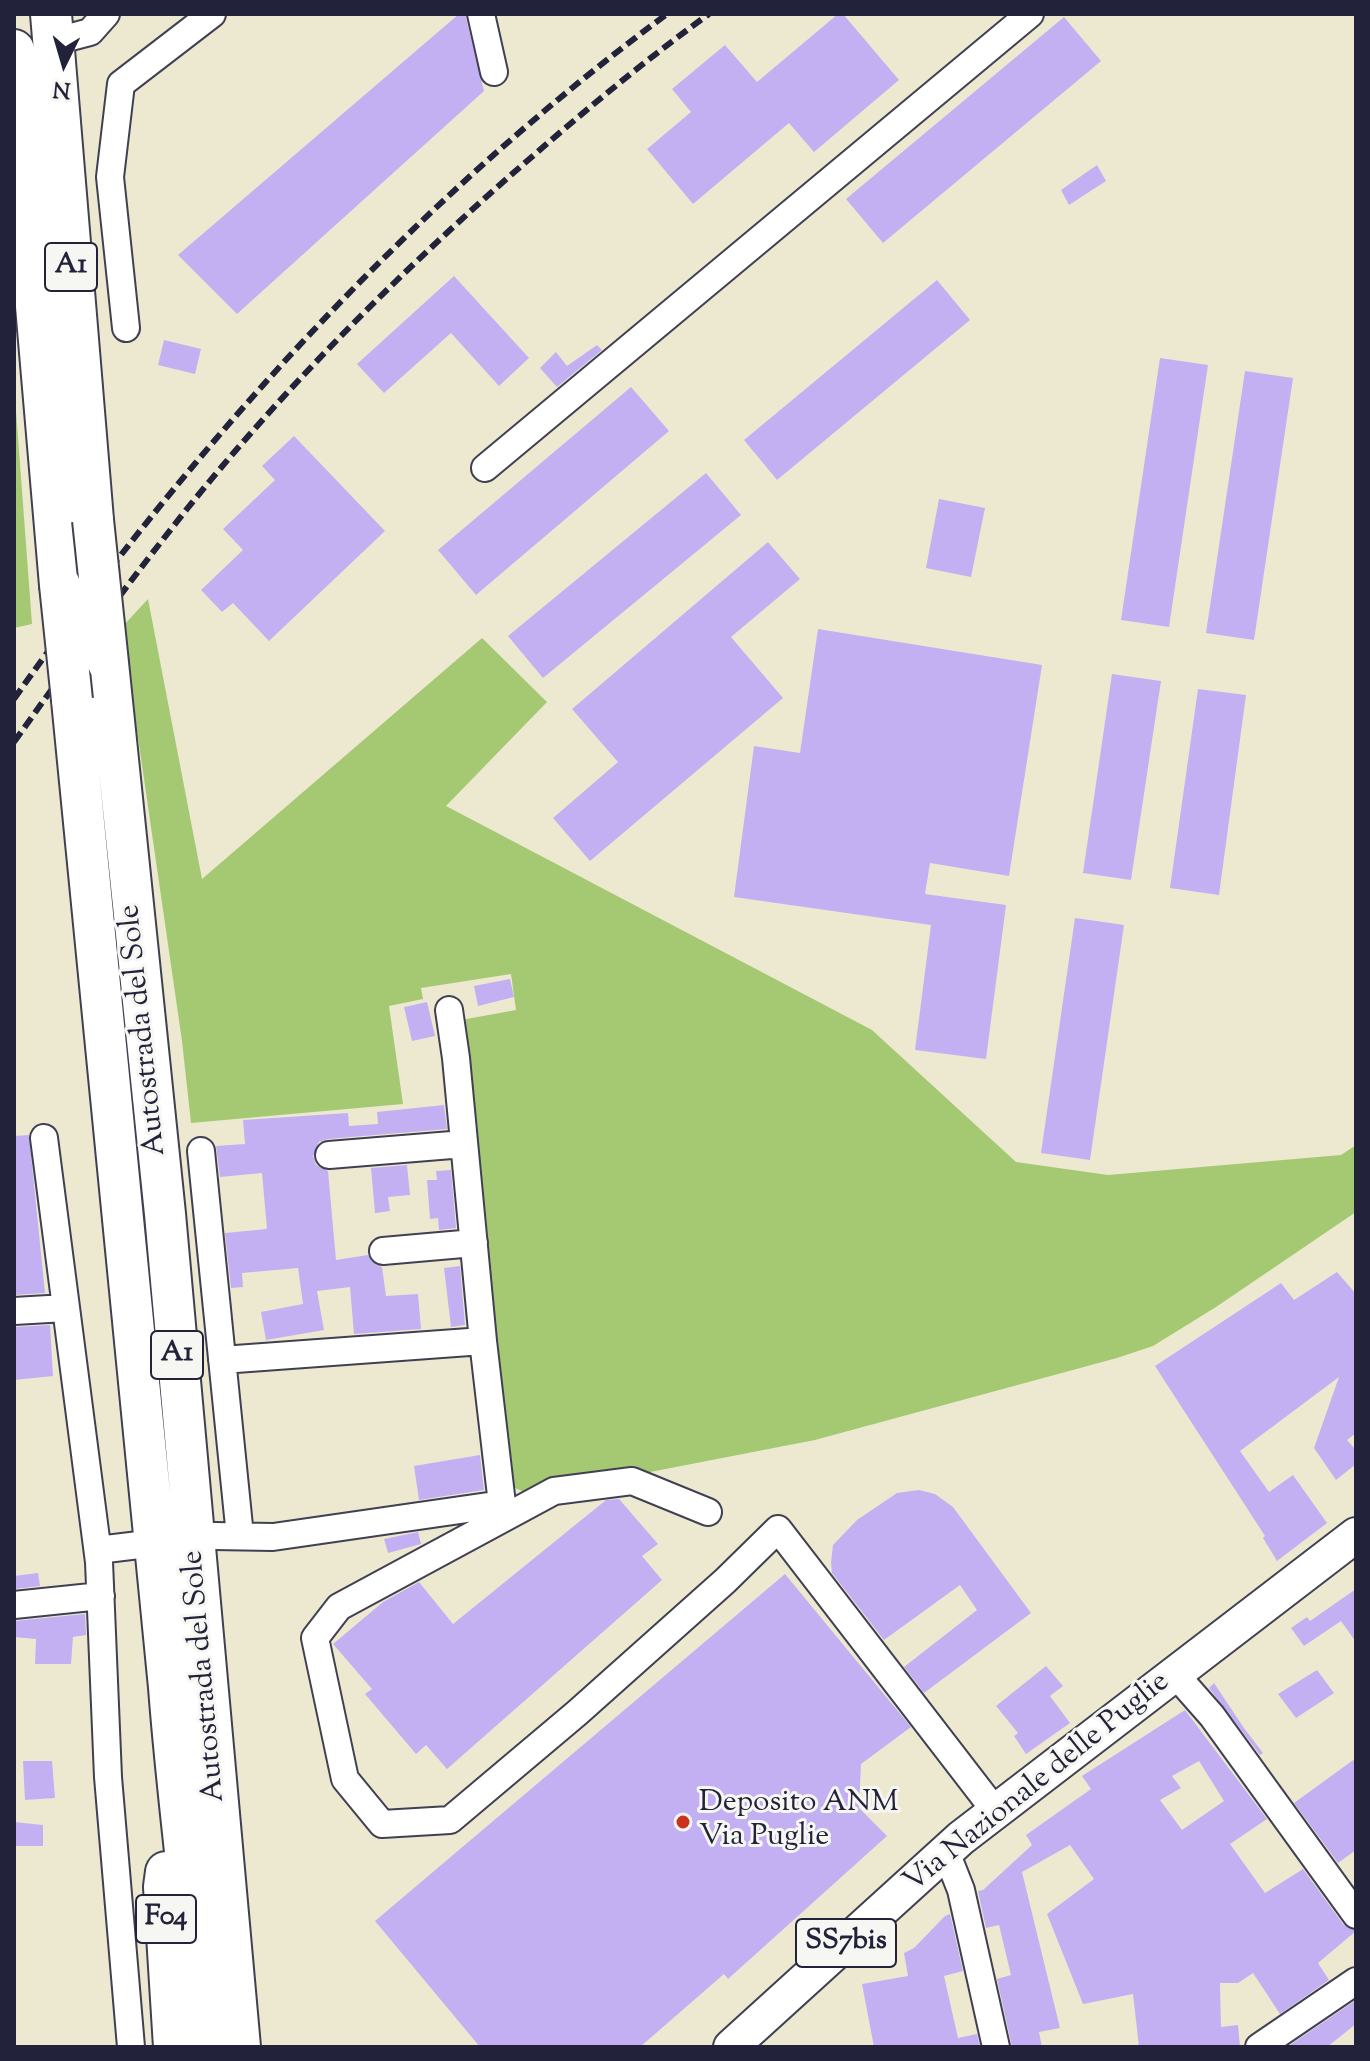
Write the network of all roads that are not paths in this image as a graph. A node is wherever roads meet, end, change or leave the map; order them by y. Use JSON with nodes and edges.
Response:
{"nodes":[{"id":1,"x":106,"y":14,"type":"edge"},
{"id":2,"x":212,"y":14,"type":"edge"},
{"id":3,"x":481,"y":14,"type":"edge"},
{"id":4,"x":1030,"y":14,"type":"edge"},
{"id":5,"x":61,"y":25,"type":"edge"},
{"id":6,"x":14,"y":50,"type":"edge"},
{"id":7,"x":494,"y":72,"type":"dead end"},
{"id":8,"x":126,"y":328,"type":"dead end"},
{"id":9,"x":485,"y":468,"type":"dead end"},
{"id":10,"x":449,"y":1010,"type":"dead end"},
{"id":11,"x":44,"y":1138,"type":"dead end"},
{"id":12,"x":464,"y":1144,"type":"junction"},
{"id":13,"x":201,"y":1151,"type":"dead end"},
{"id":14,"x":329,"y":1155,"type":"dead end"},
{"id":15,"x":474,"y":1243,"type":"junction"},
{"id":16,"x":383,"y":1251,"type":"dead end"},
{"id":17,"x":66,"y":1308,"type":"junction"},
{"id":18,"x":14,"y":1311,"type":"edge"},
{"id":19,"x":483,"y":1341,"type":"junction"},
{"id":20,"x":222,"y":1360,"type":"junction"},
{"id":21,"x":708,"y":1512,"type":"dead end"},
{"id":22,"x":1356,"y":1535,"type":"edge"},
{"id":23,"x":139,"y":1545,"type":"dead end"},
{"id":24,"x":98,"y":1550,"type":"junction"},
{"id":25,"x":101,"y":1596,"type":"junction"},
{"id":26,"x":14,"y":1605,"type":"edge"},
{"id":27,"x":1175,"y":1674,"type":"junction"},
{"id":28,"x":177,"y":1792,"type":"junction"},
{"id":29,"x":996,"y":1812,"type":"junction"},
{"id":30,"x":946,"y":1852,"type":"junction"},
{"id":31,"x":1356,"y":1915,"type":"edge"},
{"id":32,"x":1356,"y":1981,"type":"edge"},
{"id":33,"x":131,"y":2047,"type":"edge"},
{"id":34,"x":174,"y":2047,"type":"edge"},
{"id":35,"x":206,"y":2047,"type":"edge"},
{"id":36,"x":240,"y":2047,"type":"edge"},
{"id":37,"x":731,"y":2047,"type":"edge"},
{"id":38,"x":996,"y":2047,"type":"edge"},
{"id":39,"x":1259,"y":2047,"type":"edge"}],
"edges":[{"from":1,"to":5,"type":"street"},
{"from":2,"to":8,"type":"street"},
{"from":3,"to":7,"type":"street"},
{"from":4,"to":9,"type":"street"},
{"from":5,"to":36,"type":"highway","name":"Autostrada del Sole","number":"A1","bridge":true},
{"from":6,"to":28,"type":"highway","name":"Autostrada del Sole","number":"A1","bridge":true},
{"from":10,"to":12,"type":"street"},
{"from":11,"to":17,"type":"street"},
{"from":12,"to":14,"type":"street"},
{"from":12,"to":15,"type":"street"},
{"from":13,"to":20,"type":"street"},
{"from":15,"to":16,"type":"street"},
{"from":15,"to":19,"type":"street"},
{"from":17,"to":18,"type":"street"},
{"from":17,"to":24,"type":"street"},
{"from":19,"to":20,"type":"street"},
{"from":19,"to":20,"type":"street"},
{"from":21,"to":29,"type":"street"},
{"from":22,"to":27,"type":"main road","name":"Via Nazionale delle Puglie","number":"SS7bis"},
{"from":23,"to":24,"type":"street"},
{"from":24,"to":25,"type":"street"},
{"from":25,"to":26,"type":"street"},
{"from":25,"to":33,"type":"street"},
{"from":27,"to":29,"type":"main road","name":"Via Nazionale delle Puglie","number":"SS7bis"},
{"from":27,"to":31,"type":"street"},
{"from":28,"to":34,"type":"highway","number":"F04"},
{"from":28,"to":35,"type":"highway","name":"Autostrada del Sole","number":"A1"},
{"from":29,"to":30,"type":"main road","name":"Via Nazionale delle Puglie","number":"SS7bis"},
{"from":30,"to":37,"type":"main road","name":"Via Nazionale delle Puglie","number":"SS7bis"},
{"from":30,"to":38,"type":"street"},
{"from":32,"to":39,"type":"street"}]}
